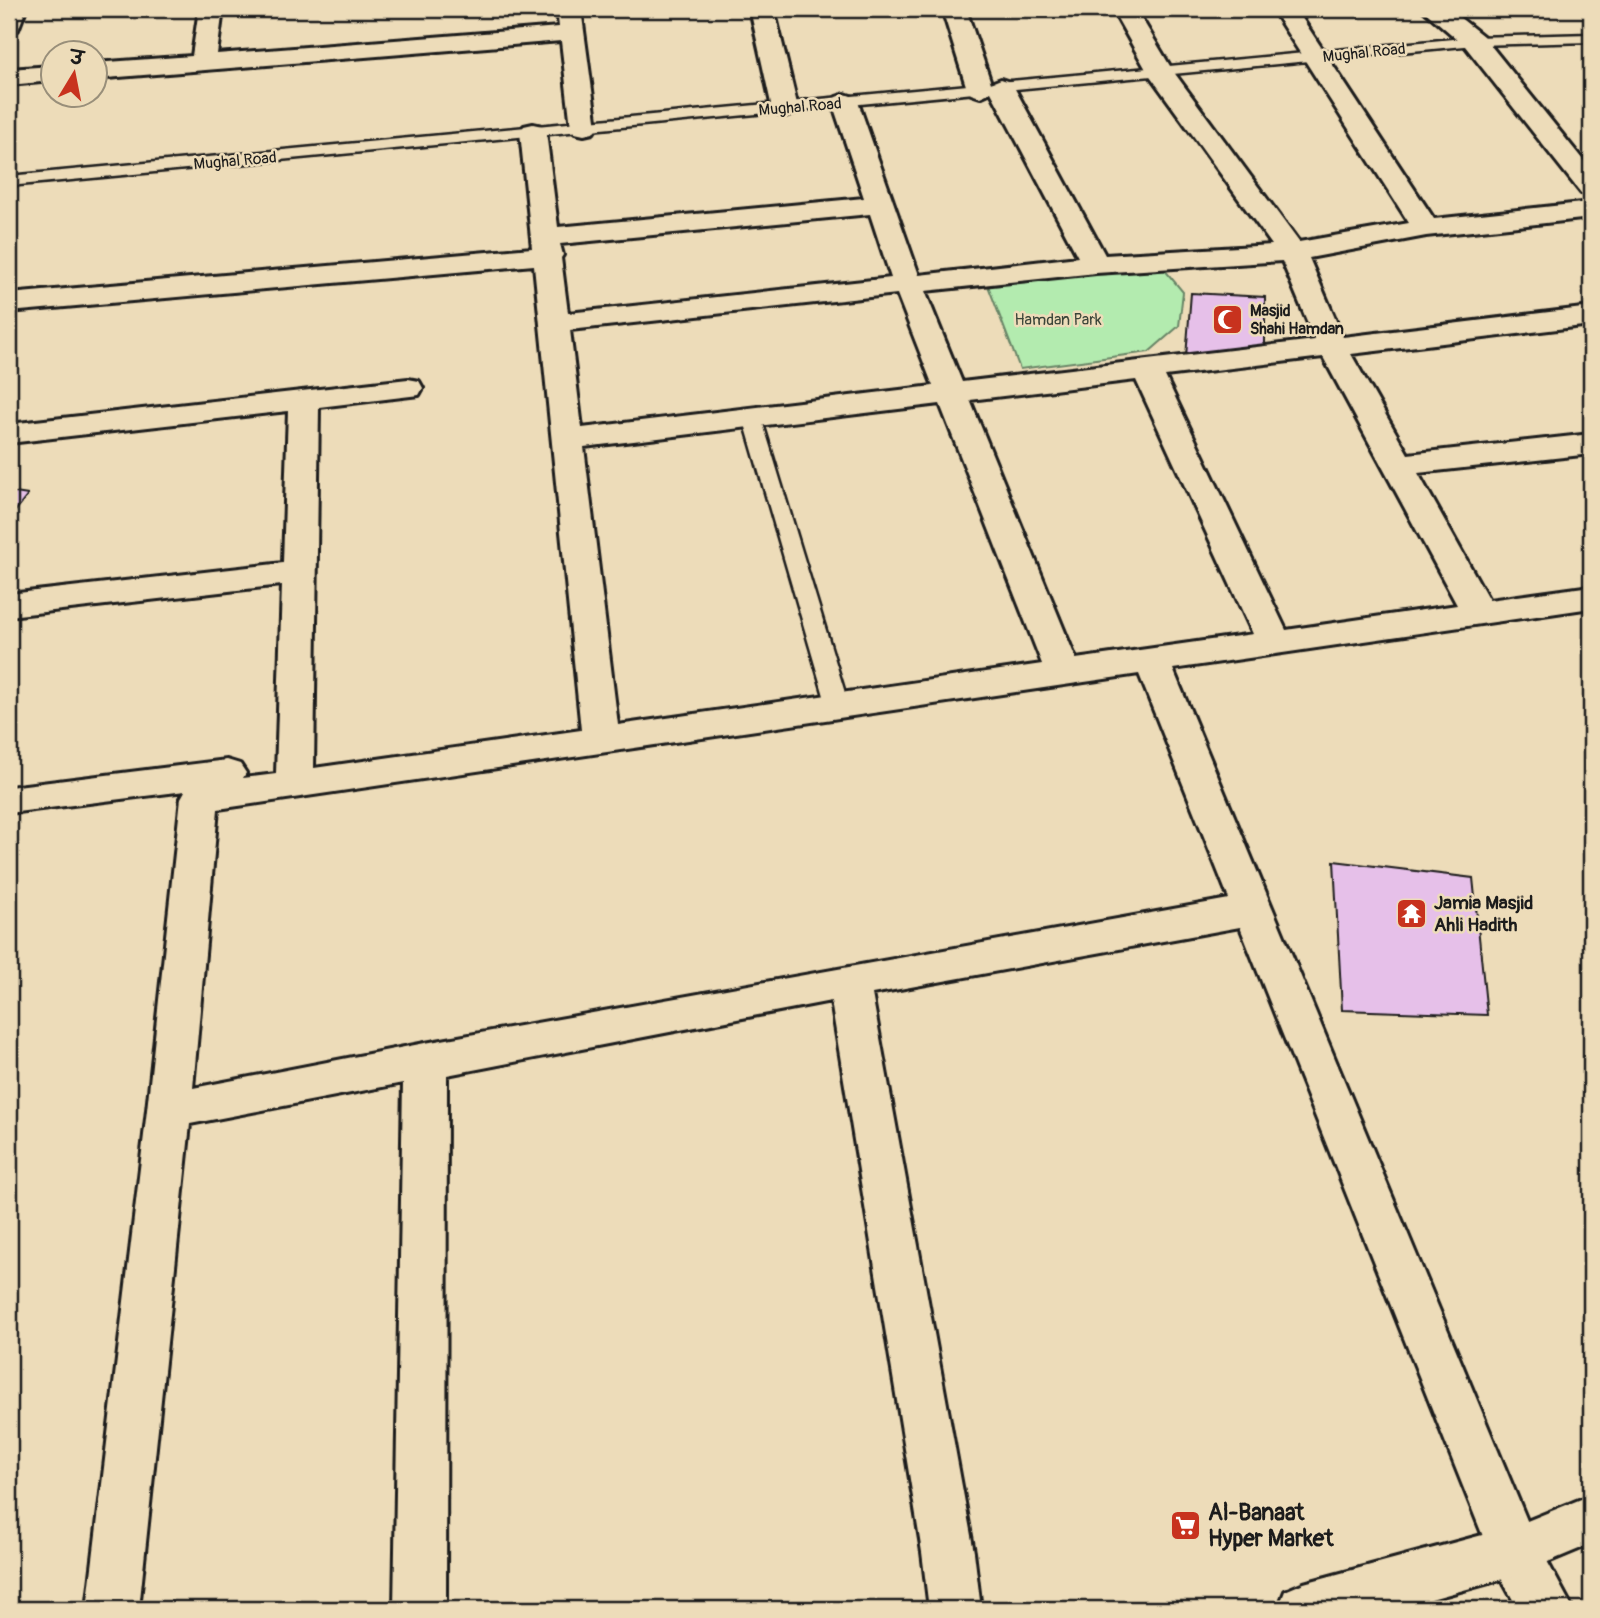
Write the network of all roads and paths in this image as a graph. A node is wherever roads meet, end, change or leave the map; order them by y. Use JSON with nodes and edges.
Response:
{"nodes":[{"id":1,"x":14,"y":9,"type":"edge"},
{"id":2,"x":211,"y":9,"type":"edge"},
{"id":3,"x":762,"y":9,"type":"edge"},
{"id":4,"x":954,"y":9,"type":"edge"},
{"id":5,"x":1124,"y":9,"type":"edge"},
{"id":6,"x":1284,"y":9,"type":"edge"},
{"id":7,"x":1434,"y":9,"type":"edge"},
{"id":8,"x":570,"y":21,"type":"edge"},
{"id":9,"x":9,"y":25,"type":"edge"},
{"id":10,"x":1591,"y":38,"type":"edge"},
{"id":11,"x":1474,"y":41,"type":"junction"},
{"id":12,"x":1317,"y":57,"type":"junction"},
{"id":13,"x":203,"y":62,"type":"junction"},
{"id":14,"x":108,"y":70,"type":"edge"},
{"id":15,"x":1161,"y":73,"type":"junction"},
{"id":16,"x":38,"y":75,"type":"edge"},
{"id":17,"x":9,"y":78,"type":"edge"},
{"id":18,"x":990,"y":88,"type":"junction"},
{"id":19,"x":845,"y":102,"type":"junction"},
{"id":20,"x":785,"y":108,"type":"junction"},
{"id":21,"x":584,"y":127,"type":"junction"},
{"id":22,"x":533,"y":132,"type":"junction"},
{"id":23,"x":9,"y":181,"type":"edge"},
{"id":24,"x":1591,"y":187,"type":"edge"},
{"id":25,"x":881,"y":205,"type":"junction"},
{"id":26,"x":1591,"y":210,"type":"edge"},
{"id":27,"x":1426,"y":228,"type":"junction"},
{"id":28,"x":547,"y":246,"type":"junction"},
{"id":29,"x":1292,"y":252,"type":"junction"},
{"id":30,"x":1096,"y":264,"type":"junction"},
{"id":31,"x":908,"y":285,"type":"junction"},
{"id":32,"x":9,"y":303,"type":"edge"},
{"id":33,"x":1591,"y":316,"type":"edge"},
{"id":34,"x":554,"y":323,"type":"junction"},
{"id":35,"x":1332,"y":346,"type":"junction"},
{"id":36,"x":1146,"y":368,"type":"junction"},
{"id":37,"x":408,"y":388,"type":"dead end"},
{"id":38,"x":951,"y":392,"type":"junction"},
{"id":39,"x":304,"y":400,"type":"junction"},
{"id":40,"x":752,"y":416,"type":"junction"},
{"id":41,"x":9,"y":433,"type":"edge"},
{"id":42,"x":568,"y":439,"type":"junction"},
{"id":43,"x":1591,"y":444,"type":"edge"},
{"id":44,"x":1398,"y":465,"type":"junction"},
{"id":45,"x":300,"y":572,"type":"junction"},
{"id":46,"x":1591,"y":597,"type":"edge"},
{"id":47,"x":9,"y":606,"type":"edge"},
{"id":48,"x":1479,"y":613,"type":"junction"},
{"id":49,"x":1274,"y":642,"type":"junction"},
{"id":50,"x":1152,"y":661,"type":"junction"},
{"id":51,"x":1063,"y":674,"type":"junction"},
{"id":52,"x":838,"y":706,"type":"junction"},
{"id":53,"x":601,"y":741,"type":"junction"},
{"id":54,"x":295,"y":785,"type":"junction"},
{"id":55,"x":200,"y":798,"type":"junction"},
{"id":56,"x":9,"y":800,"type":"edge"},
{"id":57,"x":1254,"y":910,"type":"junction"},
{"id":58,"x":849,"y":982,"type":"junction"},
{"id":59,"x":425,"y":1060,"type":"junction"},
{"id":60,"x":169,"y":1110,"type":"junction"},
{"id":61,"x":1591,"y":1519,"type":"edge"},
{"id":62,"x":1514,"y":1551,"type":"junction"},
{"id":63,"x":113,"y":1609,"type":"edge"},
{"id":64,"x":420,"y":1609,"type":"edge"},
{"id":65,"x":955,"y":1609,"type":"edge"},
{"id":66,"x":1304,"y":1609,"type":"edge"},
{"id":67,"x":1547,"y":1609,"type":"edge"}],
"edges":[{"from":1,"to":9,"type":"street"},
{"from":2,"to":13,"type":"street"},
{"from":3,"to":20,"type":"street"},
{"from":4,"to":18,"type":"street"},
{"from":5,"to":15,"type":"street"},
{"from":6,"to":12,"type":"street"},
{"from":7,"to":11,"type":"street"},
{"from":8,"to":13,"type":"street"},
{"from":8,"to":21,"type":"street"},
{"from":10,"to":11,"type":"lane","name":"Mughal Road"},
{"from":11,"to":12,"type":"lane","name":"Mughal Road"},
{"from":11,"to":24,"type":"street"},
{"from":12,"to":15,"type":"lane","name":"Mughal Road"},
{"from":12,"to":27,"type":"street"},
{"from":13,"to":14,"type":"street"},
{"from":15,"to":18,"type":"lane","name":"Mughal Road"},
{"from":15,"to":29,"type":"street"},
{"from":16,"to":17,"type":"street"},
{"from":18,"to":19,"type":"lane","name":"Mughal Road"},
{"from":18,"to":30,"type":"street"},
{"from":19,"to":20,"type":"lane","name":"Mughal Road"},
{"from":19,"to":25,"type":"street"},
{"from":20,"to":21,"type":"lane","name":"Mughal Road"},
{"from":21,"to":22,"type":"lane","name":"Mughal Road"},
{"from":22,"to":23,"type":"lane","name":"Mughal Road"},
{"from":22,"to":28,"type":"street"},
{"from":25,"to":28,"type":"street"},
{"from":25,"to":31,"type":"street"},
{"from":26,"to":27,"type":"street"},
{"from":27,"to":29,"type":"street"},
{"from":28,"to":32,"type":"street"},
{"from":28,"to":34,"type":"street"},
{"from":29,"to":30,"type":"street"},
{"from":29,"to":35,"type":"street"},
{"from":30,"to":31,"type":"street"},
{"from":31,"to":34,"type":"street"},
{"from":31,"to":38,"type":"street"},
{"from":33,"to":35,"type":"street"},
{"from":34,"to":42,"type":"street"},
{"from":35,"to":36,"type":"street"},
{"from":35,"to":44,"type":"street"},
{"from":36,"to":38,"type":"street"},
{"from":36,"to":49,"type":"street"},
{"from":37,"to":39,"type":"street"},
{"from":38,"to":40,"type":"street"},
{"from":38,"to":51,"type":"street"},
{"from":39,"to":41,"type":"street"},
{"from":39,"to":45,"type":"street"},
{"from":40,"to":42,"type":"street"},
{"from":40,"to":52,"type":"lane"},
{"from":42,"to":53,"type":"street"},
{"from":43,"to":44,"type":"street"},
{"from":44,"to":48,"type":"street"},
{"from":45,"to":47,"type":"street"},
{"from":45,"to":54,"type":"street"},
{"from":46,"to":48,"type":"street"},
{"from":48,"to":49,"type":"street"},
{"from":49,"to":50,"type":"street"},
{"from":50,"to":51,"type":"street"},
{"from":50,"to":57,"type":"street"},
{"from":51,"to":52,"type":"street"},
{"from":52,"to":53,"type":"street"},
{"from":53,"to":54,"type":"street"},
{"from":54,"to":55,"type":"street"},
{"from":55,"to":56,"type":"street"},
{"from":55,"to":60,"type":"street"},
{"from":57,"to":58,"type":"street"},
{"from":57,"to":62,"type":"street"},
{"from":58,"to":59,"type":"street"},
{"from":58,"to":65,"type":"street"},
{"from":59,"to":60,"type":"street"},
{"from":59,"to":64,"type":"street"},
{"from":60,"to":63,"type":"street"},
{"from":61,"to":62,"type":"street"},
{"from":62,"to":66,"type":"street"},
{"from":62,"to":67,"type":"street"}]}
